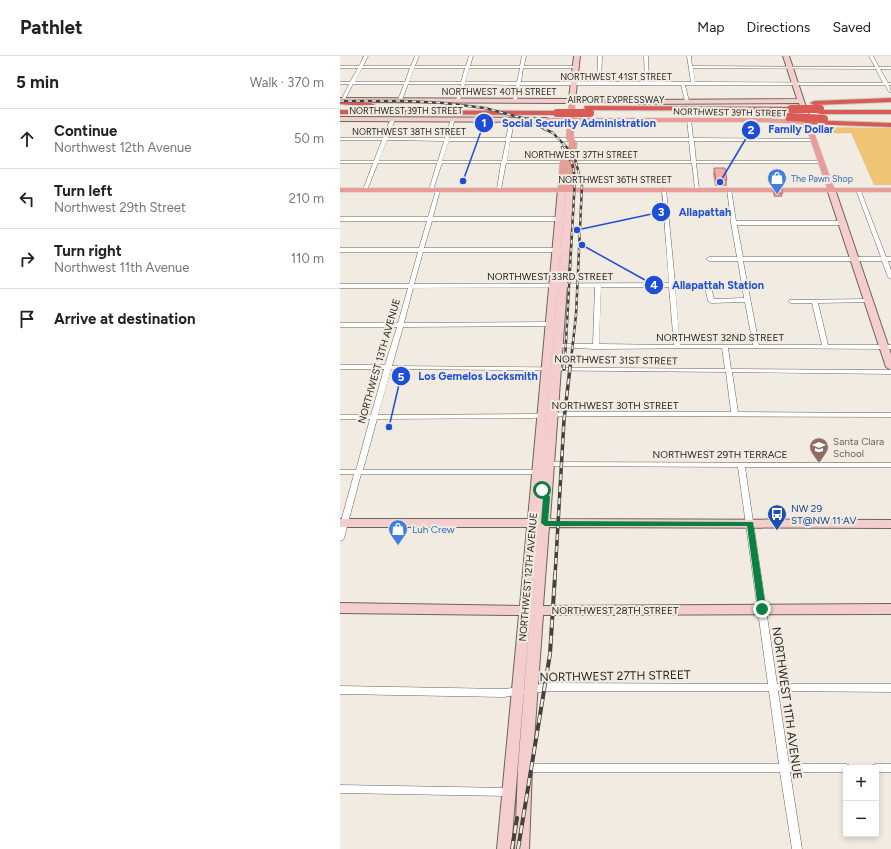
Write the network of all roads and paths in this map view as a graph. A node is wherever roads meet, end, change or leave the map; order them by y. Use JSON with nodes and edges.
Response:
{"nodes":[{"id":1,"x":366,"y":56,"type":"edge"},
{"id":2,"x":417,"y":56,"type":"edge"},
{"id":3,"x":471,"y":56,"type":"edge"},
{"id":4,"x":524,"y":56,"type":"edge"},
{"id":5,"x":577,"y":56,"type":"edge"},
{"id":6,"x":600,"y":56,"type":"edge"},
{"id":7,"x":646,"y":56,"type":"edge"},
{"id":8,"x":688,"y":56,"type":"edge"},
{"id":9,"x":786,"y":56,"type":"edge"},
{"id":10,"x":871,"y":56,"type":"edge"},
{"id":11,"x":340,"y":67,"type":"edge"},
{"id":12,"x":360,"y":67,"type":"junction"},
{"id":13,"x":413,"y":67,"type":"junction"},
{"id":14,"x":468,"y":67,"type":"junction"},
{"id":15,"x":522,"y":67,"type":"junction"},
{"id":16,"x":576,"y":67,"type":"junction"},
{"id":17,"x":690,"y":67,"type":"junction"},
{"id":18,"x":790,"y":68,"type":"junction"},
{"id":19,"x":878,"y":68,"type":"junction"},
{"id":20,"x":891,"y":68,"type":"edge"},
{"id":21,"x":352,"y":83,"type":"junction"},
{"id":22,"x":463,"y":83,"type":"junction"},
{"id":23,"x":519,"y":83,"type":"junction"},
{"id":24,"x":574,"y":83,"type":"junction"},
{"id":25,"x":340,"y":84,"type":"edge"},
{"id":26,"x":406,"y":84,"type":"junction"},
{"id":27,"x":599,"y":84,"type":"junction"},
{"id":28,"x":647,"y":84,"type":"junction"},
{"id":29,"x":683,"y":84,"type":"junction"},
{"id":30,"x":693,"y":84,"type":"junction"},
{"id":31,"x":795,"y":84,"type":"junction"},
{"id":32,"x":889,"y":84,"type":"edge"},
{"id":33,"x":890,"y":91,"type":"dead end"},
{"id":34,"x":400,"y":100,"type":"junction"},
{"id":35,"x":458,"y":100,"type":"junction"},
{"id":36,"x":515,"y":100,"type":"junction"},
{"id":37,"x":572,"y":101,"type":"junction"},
{"id":38,"x":686,"y":101,"type":"junction"},
{"id":39,"x":801,"y":101,"type":"junction"},
{"id":40,"x":341,"y":102,"type":"edge"},
{"id":41,"x":639,"y":102,"type":"junction"},
{"id":42,"x":891,"y":102,"type":"edge"},
{"id":43,"x":773,"y":103,"type":"junction"},
{"id":44,"x":557,"y":110,"type":"junction"},
{"id":45,"x":790,"y":110,"type":"junction"},
{"id":46,"x":608,"y":111,"type":"junction"},
{"id":47,"x":819,"y":111,"type":"junction"},
{"id":48,"x":891,"y":111,"type":"edge"},
{"id":49,"x":340,"y":112,"type":"edge"},
{"id":50,"x":424,"y":112,"type":"junction"},
{"id":51,"x":891,"y":116,"type":"edge"},
{"id":52,"x":340,"y":119,"type":"edge"},
{"id":53,"x":393,"y":119,"type":"junction"},
{"id":54,"x":453,"y":119,"type":"junction"},
{"id":55,"x":512,"y":120,"type":"junction"},
{"id":56,"x":546,"y":120,"type":"junction"},
{"id":57,"x":571,"y":120,"type":"junction"},
{"id":58,"x":689,"y":120,"type":"junction"},
{"id":59,"x":808,"y":122,"type":"junction"},
{"id":60,"x":891,"y":123,"type":"edge"},
{"id":61,"x":340,"y":139,"type":"edge"},
{"id":62,"x":384,"y":139,"type":"junction"},
{"id":63,"x":447,"y":139,"type":"junction"},
{"id":64,"x":508,"y":139,"type":"junction"},
{"id":65,"x":570,"y":139,"type":"junction"},
{"id":66,"x":692,"y":140,"type":"junction"},
{"id":67,"x":814,"y":140,"type":"junction"},
{"id":68,"x":340,"y":162,"type":"edge"},
{"id":69,"x":376,"y":162,"type":"junction"},
{"id":70,"x":439,"y":162,"type":"junction"},
{"id":71,"x":504,"y":162,"type":"junction"},
{"id":72,"x":567,"y":162,"type":"junction"},
{"id":73,"x":694,"y":162,"type":"junction"},
{"id":74,"x":822,"y":162,"type":"junction"},
{"id":75,"x":499,"y":189,"type":"junction"},
{"id":76,"x":664,"y":189,"type":"junction"},
{"id":77,"x":697,"y":189,"type":"junction"},
{"id":78,"x":729,"y":189,"type":"junction"},
{"id":79,"x":340,"y":190,"type":"edge"},
{"id":80,"x":365,"y":190,"type":"junction"},
{"id":81,"x":435,"y":190,"type":"junction"},
{"id":82,"x":566,"y":190,"type":"junction"},
{"id":83,"x":831,"y":190,"type":"junction"},
{"id":84,"x":858,"y":190,"type":"junction"},
{"id":85,"x":891,"y":190,"type":"edge"},
{"id":86,"x":558,"y":218,"type":"junction"},
{"id":87,"x":340,"y":219,"type":"edge"},
{"id":88,"x":430,"y":219,"type":"junction"},
{"id":89,"x":567,"y":219,"type":"junction"},
{"id":90,"x":734,"y":223,"type":"junction"},
{"id":91,"x":843,"y":223,"type":"junction"},
{"id":92,"x":340,"y":250,"type":"edge"},
{"id":93,"x":421,"y":250,"type":"junction"},
{"id":94,"x":560,"y":250,"type":"junction"},
{"id":95,"x":709,"y":259,"type":"dead end"},
{"id":96,"x":741,"y":259,"type":"junction"},
{"id":97,"x":854,"y":259,"type":"junction"},
{"id":98,"x":888,"y":259,"type":"edge"},
{"id":99,"x":891,"y":277,"type":"edge"},
{"id":100,"x":411,"y":285,"type":"junction"},
{"id":101,"x":553,"y":285,"type":"junction"},
{"id":102,"x":563,"y":285,"type":"junction"},
{"id":103,"x":598,"y":285,"type":"junction"},
{"id":104,"x":672,"y":285,"type":"junction"},
{"id":105,"x":340,"y":286,"type":"edge"},
{"id":106,"x":748,"y":300,"type":"junction"},
{"id":107,"x":791,"y":301,"type":"dead end"},
{"id":108,"x":815,"y":301,"type":"junction"},
{"id":109,"x":869,"y":301,"type":"junction"},
{"id":110,"x":400,"y":324,"type":"junction"},
{"id":111,"x":554,"y":324,"type":"junction"},
{"id":112,"x":340,"y":325,"type":"edge"},
{"id":113,"x":553,"y":346,"type":"junction"},
{"id":114,"x":825,"y":346,"type":"junction"},
{"id":115,"x":596,"y":347,"type":"junction"},
{"id":116,"x":677,"y":347,"type":"junction"},
{"id":117,"x":725,"y":347,"type":"junction"},
{"id":118,"x":756,"y":347,"type":"junction"},
{"id":119,"x":887,"y":347,"type":"edge"},
{"id":120,"x":388,"y":367,"type":"junction"},
{"id":121,"x":891,"y":367,"type":"edge"},
{"id":122,"x":340,"y":368,"type":"edge"},
{"id":123,"x":551,"y":369,"type":"junction"},
{"id":124,"x":728,"y":371,"type":"junction"},
{"id":125,"x":891,"y":372,"type":"edge"},
{"id":126,"x":735,"y":414,"type":"junction"},
{"id":127,"x":547,"y":415,"type":"junction"},
{"id":128,"x":891,"y":415,"type":"edge"},
{"id":129,"x":340,"y":417,"type":"edge"},
{"id":130,"x":374,"y":417,"type":"junction"},
{"id":131,"x":540,"y":437,"type":"junction"},
{"id":132,"x":549,"y":464,"type":"junction"},
{"id":133,"x":741,"y":464,"type":"junction"},
{"id":134,"x":891,"y":465,"type":"edge"},
{"id":135,"x":340,"y":472,"type":"edge"},
{"id":136,"x":358,"y":472,"type":"junction"},
{"id":137,"x":537,"y":472,"type":"junction"},
{"id":138,"x":547,"y":497,"type":"junction"},
{"id":139,"x":342,"y":523,"type":"edge"},
{"id":140,"x":539,"y":523,"type":"junction"},
{"id":141,"x":750,"y":524,"type":"junction"},
{"id":142,"x":891,"y":524,"type":"edge"},
{"id":143,"x":340,"y":538,"type":"edge"},
{"id":144,"x":340,"y":608,"type":"edge"},
{"id":145,"x":762,"y":609,"type":"junction"},
{"id":146,"x":891,"y":609,"type":"edge"},
{"id":147,"x":526,"y":610,"type":"junction"},
{"id":148,"x":538,"y":610,"type":"junction"},
{"id":149,"x":774,"y":687,"type":"junction"},
{"id":150,"x":891,"y":688,"type":"edge"},
{"id":151,"x":532,"y":689,"type":"junction"},
{"id":152,"x":340,"y":690,"type":"edge"},
{"id":153,"x":518,"y":691,"type":"junction"},
{"id":154,"x":525,"y":768,"type":"junction"},
{"id":155,"x":784,"y":768,"type":"junction"},
{"id":156,"x":843,"y":768,"type":"edge"},
{"id":157,"x":879,"y":768,"type":"edge"},
{"id":158,"x":891,"y":768,"type":"edge"},
{"id":159,"x":340,"y":788,"type":"edge"},
{"id":160,"x":508,"y":792,"type":"junction"},
{"id":161,"x":504,"y":849,"type":"edge"},
{"id":162,"x":522,"y":849,"type":"edge"},
{"id":163,"x":797,"y":849,"type":"edge"}],
"edges":[{"from":1,"to":12,"type":"street"},
{"from":2,"to":13,"type":"street"},
{"from":3,"to":14,"type":"street"},
{"from":4,"to":15,"type":"street"},
{"from":5,"to":16,"type":"main road","name":"NORTHWEST 12TH AVENUE"},
{"from":6,"to":27,"type":"street"},
{"from":7,"to":28,"type":"street"},
{"from":8,"to":17,"type":"street"},
{"from":9,"to":18,"type":"main road"},
{"from":10,"to":19,"type":"street"},
{"from":11,"to":12,"type":"street"},
{"from":12,"to":13,"type":"street"},
{"from":12,"to":21,"type":"street"},
{"from":13,"to":14,"type":"street"},
{"from":13,"to":26,"type":"street"},
{"from":14,"to":15,"type":"street"},
{"from":14,"to":22,"type":"street"},
{"from":15,"to":16,"type":"street"},
{"from":15,"to":23,"type":"street"},
{"from":16,"to":24,"type":"main road","name":"NORTHWEST 12TH AVENUE"},
{"from":17,"to":18,"type":"street"},
{"from":17,"to":30,"type":"street"},
{"from":18,"to":19,"type":"street"},
{"from":18,"to":31,"type":"main road"},
{"from":19,"to":20,"type":"street"},
{"from":19,"to":32,"type":"street"},
{"from":21,"to":25,"type":"street","name":"NORTHWEST 41ST STREET"},
{"from":21,"to":26,"type":"street","name":"NORTHWEST 41ST STREET"},
{"from":21,"to":40,"type":"street"},
{"from":22,"to":23,"type":"street","name":"NORTHWEST 41ST STREET"},
{"from":22,"to":26,"type":"street","name":"NORTHWEST 41ST STREET"},
{"from":22,"to":35,"type":"street"},
{"from":23,"to":24,"type":"street","name":"NORTHWEST 41ST STREET"},
{"from":23,"to":36,"type":"street"},
{"from":24,"to":27,"type":"street","name":"NORTHWEST 41ST STREET"},
{"from":24,"to":37,"type":"main road","name":"NORTHWEST 12TH AVENUE"},
{"from":26,"to":34,"type":"street"},
{"from":27,"to":28,"type":"street","name":"NORTHWEST 41ST STREET"},
{"from":28,"to":29,"type":"street","name":"NORTHWEST 41ST STREET"},
{"from":29,"to":30,"type":"street","name":"NORTHWEST 41ST STREET"},
{"from":29,"to":38,"type":"street"},
{"from":30,"to":31,"type":"street","name":"NORTHWEST 41ST STREET"},
{"from":31,"to":32,"type":"street","name":"NORTHWEST 41ST STREET"},
{"from":31,"to":39,"type":"main road"},
{"from":32,"to":33,"type":"street"},
{"from":34,"to":35,"type":"main road","name":"NORTHWEST 40TH STREET"},
{"from":34,"to":40,"type":"main road","name":"NORTHWEST 40TH STREET"},
{"from":35,"to":36,"type":"main road","name":"NORTHWEST 40TH STREET"},
{"from":36,"to":37,"type":"main road","name":"NORTHWEST 40TH STREET"},
{"from":37,"to":41,"type":"main road","name":"NORTHWEST 40TH STREET"},
{"from":37,"to":57,"type":"main road","name":"NORTHWEST 12TH AVENUE"},
{"from":38,"to":39,"type":"main road","name":"NORTHWEST 40TH STREET"},
{"from":38,"to":41,"type":"main road","name":"NORTHWEST 40TH STREET"},
{"from":39,"to":59,"type":"main road"},
{"from":40,"to":44,"type":"highway","name":"AIRPORT EXPRESSWAY"},
{"from":41,"to":43,"type":"highway"},
{"from":42,"to":47,"type":"highway"},
{"from":43,"to":45,"type":"highway"},
{"from":43,"to":46,"type":"highway"},
{"from":44,"to":46,"type":"highway","name":"AIRPORT EXPRESSWAY","bridge":true},
{"from":44,"to":50,"type":"highway","name":"AIRPORT EXPRESSWAY"},
{"from":45,"to":46,"type":"highway","name":"AIRPORT EXPRESSWAY"},
{"from":45,"to":46,"type":"highway","name":"AIRPORT EXPRESSWAY"},
{"from":45,"to":46,"type":"highway"},
{"from":45,"to":47,"type":"highway","bridge":true},
{"from":45,"to":47,"type":"highway"},
{"from":47,"to":48,"type":"highway"},
{"from":47,"to":51,"type":"highway"},
{"from":47,"to":60,"type":"highway"},
{"from":49,"to":50,"type":"highway","name":"AIRPORT EXPRESSWAY"},
{"from":50,"to":56,"type":"highway"},
{"from":52,"to":53,"type":"main road","name":"NORTHWEST 39TH STREET"},
{"from":53,"to":54,"type":"main road","name":"NORTHWEST 39TH STREET"},
{"from":53,"to":62,"type":"street"},
{"from":54,"to":55,"type":"main road","name":"NORTHWEST 39TH STREET"},
{"from":54,"to":63,"type":"street","name":"NORTHWEST 13TH AVENUE"},
{"from":55,"to":56,"type":"main road","name":"NORTHWEST 39TH STREET"},
{"from":55,"to":64,"type":"street"},
{"from":56,"to":57,"type":"main road","name":"NORTHWEST 39TH STREET"},
{"from":57,"to":58,"type":"main road","name":"NORTHWEST 39TH STREET"},
{"from":57,"to":65,"type":"main road","name":"NORTHWEST 12TH AVENUE"},
{"from":58,"to":59,"type":"main road","name":"NORTHWEST 39TH STREET"},
{"from":58,"to":66,"type":"street"},
{"from":59,"to":60,"type":"highway"},
{"from":59,"to":67,"type":"main road"},
{"from":61,"to":62,"type":"street","name":"NORTHWEST 38TH STREET"},
{"from":62,"to":63,"type":"street","name":"NORTHWEST 38TH STREET"},
{"from":62,"to":69,"type":"street"},
{"from":63,"to":64,"type":"street","name":"NORTHWEST 38TH STREET"},
{"from":63,"to":70,"type":"street","name":"NORTHWEST 13TH AVENUE"},
{"from":64,"to":65,"type":"street","name":"NORTHWEST 38TH STREET"},
{"from":64,"to":71,"type":"street"},
{"from":65,"to":66,"type":"street","name":"NORTHWEST 38TH STREET"},
{"from":65,"to":72,"type":"main road","name":"NORTHWEST 12TH AVENUE"},
{"from":66,"to":67,"type":"street","name":"NORTHWEST 38TH STREET"},
{"from":66,"to":73,"type":"street"},
{"from":67,"to":74,"type":"main road"},
{"from":68,"to":69,"type":"street","name":"NORTHWEST 37TH STREET"},
{"from":69,"to":70,"type":"street","name":"NORTHWEST 37TH STREET"},
{"from":69,"to":80,"type":"street"},
{"from":70,"to":71,"type":"street","name":"NORTHWEST 37TH STREET"},
{"from":70,"to":81,"type":"street","name":"NORTHWEST 13TH AVENUE"},
{"from":71,"to":72,"type":"street","name":"NORTHWEST 37TH STREET"},
{"from":71,"to":75,"type":"street"},
{"from":72,"to":73,"type":"street","name":"NORTHWEST 37TH STREET"},
{"from":72,"to":82,"type":"main road","name":"NORTHWEST 12TH AVENUE"},
{"from":73,"to":74,"type":"street","name":"NORTHWEST 37TH STREET"},
{"from":73,"to":77,"type":"street"},
{"from":74,"to":83,"type":"main road"},
{"from":75,"to":81,"type":"main road","name":"NORTHWEST 36TH STREET"},
{"from":75,"to":82,"type":"main road","name":"NORTHWEST 36TH STREET"},
{"from":76,"to":77,"type":"main road","name":"NORTHWEST 36TH STREET"},
{"from":76,"to":82,"type":"main road","name":"NORTHWEST 36TH STREET"},
{"from":76,"to":104,"type":"street"},
{"from":77,"to":78,"type":"main road","name":"NORTHWEST 36TH STREET"},
{"from":78,"to":83,"type":"main road","name":"NORTHWEST 36TH STREET"},
{"from":78,"to":90,"type":"street"},
{"from":79,"to":80,"type":"main road","name":"NORTHWEST 36TH STREET"},
{"from":80,"to":81,"type":"main road","name":"NORTHWEST 36TH STREET"},
{"from":81,"to":88,"type":"street","name":"NORTHWEST 13TH AVENUE"},
{"from":82,"to":86,"type":"main road","name":"NORTHWEST 12TH AVENUE"},
{"from":82,"to":89,"type":"main road","name":"NORTHWEST 12TH AVENUE"},
{"from":83,"to":84,"type":"main road","name":"NORTHWEST 36TH STREET"},
{"from":83,"to":91,"type":"main road"},
{"from":84,"to":85,"type":"main road","name":"NORTHWEST 36TH STREET"},
{"from":84,"to":98,"type":"street"},
{"from":86,"to":88,"type":"street"},
{"from":86,"to":89,"type":"street"},
{"from":86,"to":94,"type":"main road","name":"NORTHWEST 12TH AVENUE"},
{"from":87,"to":88,"type":"street"},
{"from":88,"to":93,"type":"street","name":"NORTHWEST 13TH AVENUE"},
{"from":89,"to":94,"type":"main road","name":"NORTHWEST 12TH AVENUE"},
{"from":90,"to":91,"type":"street"},
{"from":90,"to":96,"type":"street"},
{"from":91,"to":97,"type":"main road"},
{"from":92,"to":93,"type":"street"},
{"from":93,"to":94,"type":"street"},
{"from":93,"to":100,"type":"street","name":"NORTHWEST 13TH AVENUE"},
{"from":94,"to":101,"type":"main road","name":"NORTHWEST 12TH AVENUE"},
{"from":94,"to":102,"type":"main road","name":"NORTHWEST 12TH AVENUE"},
{"from":95,"to":96,"type":"street"},
{"from":96,"to":97,"type":"street"},
{"from":96,"to":106,"type":"street"},
{"from":97,"to":98,"type":"street"},
{"from":97,"to":109,"type":"main road"},
{"from":98,"to":99,"type":"street"},
{"from":100,"to":101,"type":"street","name":"NORTHWEST 33RD STREET"},
{"from":100,"to":105,"type":"street","name":"NORTHWEST 33RD STREET"},
{"from":100,"to":110,"type":"street","name":"NORTHWEST 13TH AVENUE"},
{"from":101,"to":102,"type":"street","name":"NORTHWEST 33RD STREET"},
{"from":101,"to":111,"type":"main road","name":"NORTHWEST 12TH AVENUE"},
{"from":102,"to":103,"type":"street","name":"NORTHWEST 33RD STREET"},
{"from":102,"to":111,"type":"main road","name":"NORTHWEST 12TH AVENUE"},
{"from":103,"to":104,"type":"street","name":"NORTHWEST 33RD STREET"},
{"from":103,"to":115,"type":"street"},
{"from":104,"to":106,"type":"street","name":"NORTHWEST 33RD STREET"},
{"from":104,"to":116,"type":"street"},
{"from":106,"to":118,"type":"street"},
{"from":107,"to":108,"type":"street"},
{"from":108,"to":109,"type":"street"},
{"from":108,"to":114,"type":"street"},
{"from":109,"to":119,"type":"main road"},
{"from":110,"to":111,"type":"street"},
{"from":110,"to":112,"type":"street"},
{"from":110,"to":120,"type":"street","name":"NORTHWEST 13TH AVENUE"},
{"from":111,"to":113,"type":"main road","name":"NORTHWEST 12TH AVENUE"},
{"from":113,"to":115,"type":"street","name":"NORTHWEST 32ND STREET"},
{"from":113,"to":123,"type":"main road","name":"NORTHWEST 12TH AVENUE"},
{"from":114,"to":118,"type":"street","name":"NORTHWEST 32ND STREET"},
{"from":114,"to":119,"type":"street","name":"NORTHWEST 32ND STREET"},
{"from":115,"to":116,"type":"street","name":"NORTHWEST 32ND STREET"},
{"from":116,"to":117,"type":"street","name":"NORTHWEST 32ND STREET"},
{"from":117,"to":118,"type":"street","name":"NORTHWEST 32ND STREET"},
{"from":117,"to":124,"type":"street"},
{"from":119,"to":121,"type":"main road"},
{"from":120,"to":122,"type":"street","name":"NORTHWEST 31ST STREET"},
{"from":120,"to":123,"type":"street","name":"NORTHWEST 31ST STREET"},
{"from":120,"to":130,"type":"street","name":"NORTHWEST 13TH AVENUE"},
{"from":123,"to":124,"type":"street","name":"NORTHWEST 31ST STREET"},
{"from":123,"to":127,"type":"main road","name":"NORTHWEST 12TH AVENUE"},
{"from":124,"to":125,"type":"street","name":"NORTHWEST 31ST STREET"},
{"from":124,"to":126,"type":"street"},
{"from":126,"to":127,"type":"street","name":"NORTHWEST 30TH STREET"},
{"from":126,"to":128,"type":"street","name":"NORTHWEST 30TH STREET"},
{"from":127,"to":130,"type":"street","name":"NORTHWEST 30TH STREET"},
{"from":127,"to":131,"type":"main road","name":"NORTHWEST 12TH AVENUE"},
{"from":127,"to":132,"type":"main road","name":"NORTHWEST 12TH AVENUE"},
{"from":129,"to":130,"type":"street","name":"NORTHWEST 30TH STREET"},
{"from":130,"to":136,"type":"street","name":"NORTHWEST 13TH AVENUE"},
{"from":131,"to":132,"type":"main road"},
{"from":131,"to":137,"type":"main road","name":"NORTHWEST 12TH AVENUE"},
{"from":132,"to":133,"type":"street","name":"NORTHWEST 29TH TERRACE"},
{"from":132,"to":138,"type":"main road","name":"NORTHWEST 12TH AVENUE"},
{"from":133,"to":134,"type":"street","name":"NORTHWEST 29TH TERRACE"},
{"from":133,"to":141,"type":"street","name":"NORTHWEST 11TH AVENUE"},
{"from":135,"to":136,"type":"street"},
{"from":136,"to":137,"type":"street"},
{"from":136,"to":139,"type":"street","name":"NORTHWEST 13TH AVENUE"},
{"from":137,"to":138,"type":"main road"},
{"from":137,"to":140,"type":"main road","name":"NORTHWEST 12TH AVENUE"},
{"from":138,"to":140,"type":"main road","name":"NORTHWEST 12TH AVENUE"},
{"from":139,"to":140,"type":"main road"},
{"from":139,"to":143,"type":"street","name":"NORTHWEST 13TH AVENUE"},
{"from":140,"to":141,"type":"main road"},
{"from":140,"to":147,"type":"main road","name":"NORTHWEST 12TH AVENUE"},
{"from":140,"to":148,"type":"main road","name":"NORTHWEST 12TH AVENUE"},
{"from":141,"to":142,"type":"main road"},
{"from":141,"to":145,"type":"street","name":"NORTHWEST 11TH AVENUE"},
{"from":144,"to":147,"type":"main road","name":"NORTHWEST 28TH STREET"},
{"from":145,"to":146,"type":"main road","name":"NORTHWEST 28TH STREET"},
{"from":145,"to":148,"type":"main road","name":"NORTHWEST 28TH STREET"},
{"from":145,"to":149,"type":"street","name":"NORTHWEST 11TH AVENUE"},
{"from":147,"to":148,"type":"main road","name":"NORTHWEST 28TH STREET"},
{"from":147,"to":153,"type":"main road","name":"NORTHWEST 12TH AVENUE"},
{"from":148,"to":151,"type":"main road","name":"NORTHWEST 12TH AVENUE"},
{"from":149,"to":150,"type":"street","name":"NORTHWEST 27TH STREET"},
{"from":149,"to":151,"type":"street","name":"NORTHWEST 27TH STREET"},
{"from":149,"to":155,"type":"street","name":"NORTHWEST 11TH AVENUE"},
{"from":151,"to":153,"type":"street","name":"NORTHWEST 27TH STREET"},
{"from":151,"to":154,"type":"main road","name":"NORTHWEST 12TH AVENUE"},
{"from":152,"to":153,"type":"street","name":"NORTHWEST 27TH STREET"},
{"from":153,"to":160,"type":"main road","name":"NORTHWEST 12TH AVENUE"},
{"from":154,"to":155,"type":"street"},
{"from":154,"to":162,"type":"main road","name":"NORTHWEST 12TH AVENUE"},
{"from":155,"to":156,"type":"street"},
{"from":155,"to":163,"type":"street","name":"NORTHWEST 11TH AVENUE"},
{"from":157,"to":158,"type":"street"},
{"from":159,"to":160,"type":"street"},
{"from":160,"to":161,"type":"main road","name":"NORTHWEST 12TH AVENUE"}]}
